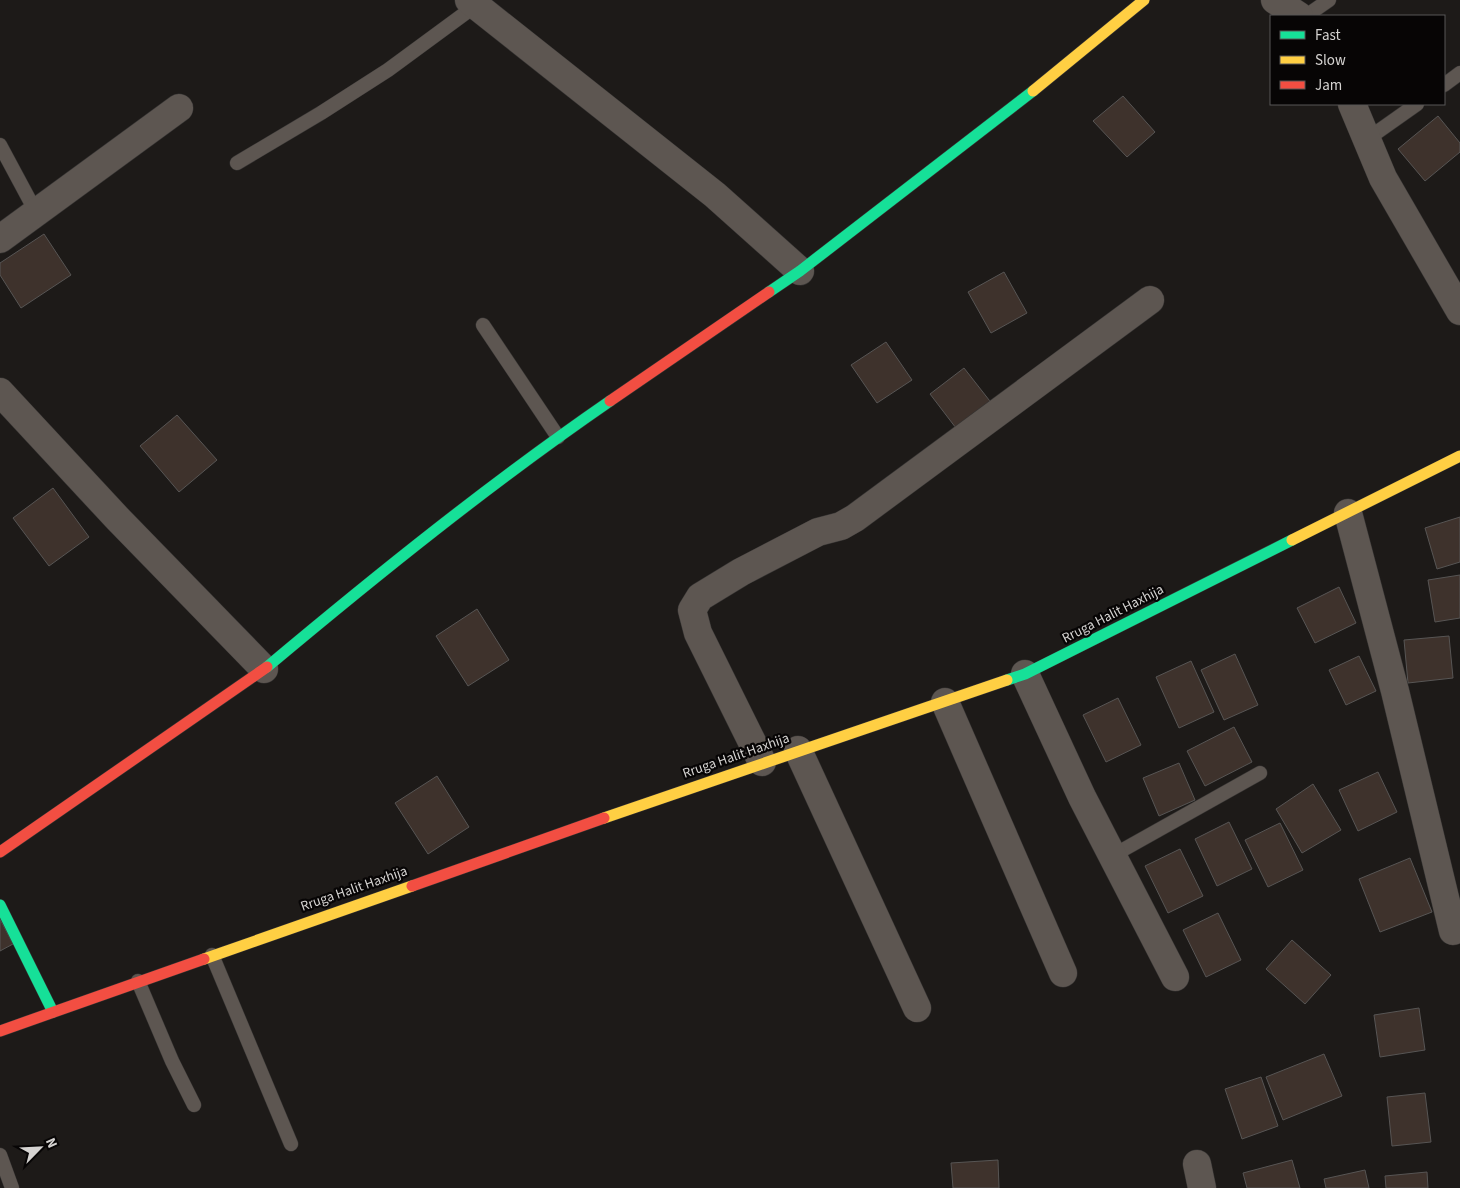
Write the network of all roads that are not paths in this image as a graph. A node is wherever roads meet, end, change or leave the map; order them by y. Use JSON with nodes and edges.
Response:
{"nodes":[{"id":1,"x":1144,"y":0,"type":"edge"},
{"id":2,"x":1275,"y":0,"type":"edge"},
{"id":3,"x":1329,"y":0,"type":"edge"},
{"id":4,"x":472,"y":3,"type":"edge"},
{"id":5,"x":1298,"y":15,"type":"edge"},
{"id":6,"x":1307,"y":15,"type":"edge"},
{"id":7,"x":1460,"y":74,"type":"edge"},
{"id":8,"x":1445,"y":84,"type":"edge"},
{"id":9,"x":1352,"y":105,"type":"edge"},
{"id":10,"x":1416,"y":105,"type":"edge"},
{"id":11,"x":179,"y":108,"type":"dead end"},
{"id":12,"x":1366,"y":140,"type":"junction"},
{"id":13,"x":0,"y":145,"type":"edge"},
{"id":14,"x":237,"y":163,"type":"dead end"},
{"id":15,"x":37,"y":214,"type":"junction"},
{"id":16,"x":0,"y":239,"type":"edge"},
{"id":17,"x":800,"y":272,"type":"junction"},
{"id":18,"x":1150,"y":300,"type":"dead end"},
{"id":19,"x":1460,"y":311,"type":"edge"},
{"id":20,"x":484,"y":325,"type":"dead end"},
{"id":21,"x":0,"y":392,"type":"edge"},
{"id":22,"x":558,"y":437,"type":"junction"},
{"id":23,"x":1460,"y":456,"type":"edge"},
{"id":24,"x":1348,"y":513,"type":"junction"},
{"id":25,"x":264,"y":669,"type":"junction"},
{"id":26,"x":1026,"y":674,"type":"junction"},
{"id":27,"x":946,"y":702,"type":"junction"},
{"id":28,"x":798,"y":750,"type":"junction"},
{"id":29,"x":762,"y":762,"type":"junction"},
{"id":30,"x":1260,"y":773,"type":"dead end"},
{"id":31,"x":0,"y":852,"type":"edge"},
{"id":32,"x":1112,"y":856,"type":"junction"},
{"id":33,"x":0,"y":905,"type":"edge"},
{"id":34,"x":1453,"y":930,"type":"dead end"},
{"id":35,"x":212,"y":955,"type":"junction"},
{"id":36,"x":1063,"y":973,"type":"dead end"},
{"id":37,"x":1174,"y":977,"type":"dead end"},
{"id":38,"x":138,"y":981,"type":"junction"},
{"id":39,"x":917,"y":1008,"type":"dead end"},
{"id":40,"x":53,"y":1012,"type":"junction"},
{"id":41,"x":0,"y":1031,"type":"edge"},
{"id":42,"x":194,"y":1105,"type":"dead end"},
{"id":43,"x":291,"y":1144,"type":"dead end"},
{"id":44,"x":0,"y":1155,"type":"edge"},
{"id":45,"x":12,"y":1188,"type":"edge"}],
"edges":[{"from":1,"to":17,"type":"street"},
{"from":2,"to":5,"type":"street"},
{"from":3,"to":6,"type":"lane"},
{"from":4,"to":14,"type":"lane"},
{"from":4,"to":17,"type":"street"},
{"from":7,"to":8,"type":"lane"},
{"from":9,"to":12,"type":"street"},
{"from":10,"to":12,"type":"lane"},
{"from":11,"to":15,"type":"street"},
{"from":12,"to":19,"type":"street"},
{"from":13,"to":15,"type":"lane"},
{"from":15,"to":16,"type":"street"},
{"from":17,"to":22,"type":"street"},
{"from":18,"to":29,"type":"street"},
{"from":20,"to":22,"type":"lane"},
{"from":21,"to":25,"type":"street"},
{"from":22,"to":25,"type":"street"},
{"from":23,"to":24,"type":"street","name":"Rruga Halit Haxhija"},
{"from":24,"to":26,"type":"street","name":"Rruga Halit Haxhija"},
{"from":24,"to":34,"type":"street"},
{"from":25,"to":31,"type":"street"},
{"from":26,"to":27,"type":"street","name":"Rruga Halit Haxhija"},
{"from":26,"to":32,"type":"street"},
{"from":27,"to":28,"type":"street","name":"Rruga Halit Haxhija"},
{"from":27,"to":36,"type":"street"},
{"from":28,"to":29,"type":"street","name":"Rruga Halit Haxhija"},
{"from":28,"to":39,"type":"street"},
{"from":29,"to":35,"type":"street","name":"Rruga Halit Haxhija"},
{"from":30,"to":32,"type":"lane"},
{"from":32,"to":37,"type":"street"},
{"from":33,"to":40,"type":"street"},
{"from":35,"to":38,"type":"street","name":"Rruga Halit Haxhija"},
{"from":35,"to":43,"type":"lane"},
{"from":38,"to":40,"type":"street","name":"Rruga Halit Haxhija"},
{"from":38,"to":42,"type":"lane"},
{"from":40,"to":41,"type":"street","name":"Rruga Halit Haxhija"},
{"from":44,"to":45,"type":"lane"}]}
